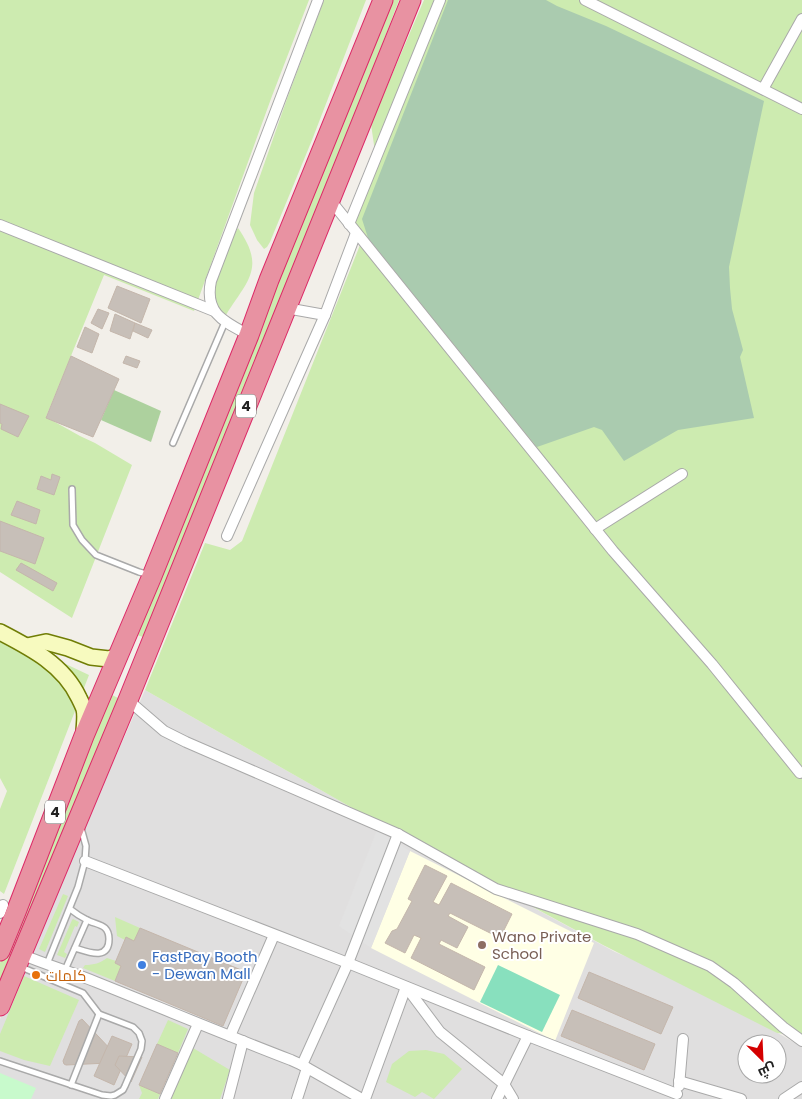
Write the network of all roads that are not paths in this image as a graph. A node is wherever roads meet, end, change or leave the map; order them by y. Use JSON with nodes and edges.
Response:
{"nodes":[{"id":1,"x":318,"y":0,"type":"edge"},
{"id":2,"x":383,"y":0,"type":"edge"},
{"id":3,"x":411,"y":0,"type":"edge"},
{"id":4,"x":440,"y":0,"type":"edge"},
{"id":5,"x":585,"y":0,"type":"edge"},
{"id":6,"x":802,"y":19,"type":"edge"},
{"id":7,"x":764,"y":89,"type":"junction"},
{"id":8,"x":802,"y":109,"type":"edge"},
{"id":9,"x":331,"y":201,"type":"junction"},
{"id":10,"x":350,"y":224,"type":"junction"},
{"id":11,"x":0,"y":226,"type":"edge"},
{"id":12,"x":356,"y":233,"type":"junction"},
{"id":13,"x":286,"y":308,"type":"junction"},
{"id":14,"x":214,"y":311,"type":"junction"},
{"id":15,"x":325,"y":314,"type":"junction"},
{"id":16,"x":225,"y":322,"type":"junction"},
{"id":17,"x":249,"y":335,"type":"junction"},
{"id":18,"x":173,"y":443,"type":"dead end"},
{"id":19,"x":682,"y":474,"type":"dead end"},
{"id":20,"x":72,"y":489,"type":"dead end"},
{"id":21,"x":595,"y":529,"type":"junction"},
{"id":22,"x":227,"y":536,"type":"dead end"},
{"id":23,"x":152,"y":576,"type":"junction"},
{"id":24,"x":0,"y":632,"type":"edge"},
{"id":25,"x":27,"y":646,"type":"junction"},
{"id":26,"x":119,"y":656,"type":"junction"},
{"id":27,"x":128,"y":700,"type":"junction"},
{"id":28,"x":84,"y":736,"type":"junction"},
{"id":29,"x":800,"y":773,"type":"dead end"},
{"id":30,"x":77,"y":820,"type":"junction"},
{"id":31,"x":398,"y":834,"type":"junction"},
{"id":32,"x":85,"y":861,"type":"junction"},
{"id":33,"x":5,"y":908,"type":"edge"},
{"id":34,"x":70,"y":910,"type":"junction"},
{"id":35,"x":87,"y":920,"type":"junction"},
{"id":36,"x":274,"y":935,"type":"junction"},
{"id":37,"x":75,"y":948,"type":"junction"},
{"id":38,"x":0,"y":951,"type":"edge"},
{"id":39,"x":19,"y":960,"type":"junction"},
{"id":40,"x":348,"y":963,"type":"junction"},
{"id":41,"x":47,"y":965,"type":"junction"},
{"id":42,"x":64,"y":970,"type":"junction"},
{"id":43,"x":406,"y":987,"type":"junction"},
{"id":44,"x":0,"y":1006,"type":"edge"},
{"id":45,"x":99,"y":1014,"type":"junction"},
{"id":46,"x":198,"y":1024,"type":"junction"},
{"id":47,"x":230,"y":1036,"type":"junction"},
{"id":48,"x":528,"y":1036,"type":"junction"},
{"id":49,"x":684,"y":1039,"type":"dead end"},
{"id":50,"x":243,"y":1041,"type":"junction"},
{"id":51,"x":802,"y":1041,"type":"edge"},
{"id":52,"x":0,"y":1062,"type":"edge"},
{"id":53,"x":304,"y":1066,"type":"junction"},
{"id":54,"x":679,"y":1081,"type":"junction"},
{"id":55,"x":504,"y":1084,"type":"junction"},
{"id":56,"x":71,"y":1085,"type":"junction"},
{"id":57,"x":802,"y":1087,"type":"edge"},
{"id":58,"x":676,"y":1097,"type":"edge"},
{"id":59,"x":165,"y":1099,"type":"edge"},
{"id":60,"x":228,"y":1099,"type":"edge"},
{"id":61,"x":297,"y":1099,"type":"edge"},
{"id":62,"x":364,"y":1099,"type":"edge"},
{"id":63,"x":496,"y":1099,"type":"edge"},
{"id":64,"x":513,"y":1099,"type":"edge"},
{"id":65,"x":741,"y":1099,"type":"edge"},
{"id":66,"x":784,"y":1099,"type":"edge"}],
"edges":[{"from":1,"to":14,"type":"street"},
{"from":2,"to":17,"type":"highway","number":"4"},
{"from":3,"to":9,"type":"highway","number":"4"},
{"from":4,"to":10,"type":"street"},
{"from":5,"to":7,"type":"street"},
{"from":6,"to":7,"type":"street"},
{"from":7,"to":8,"type":"street"},
{"from":9,"to":10,"type":"street"},
{"from":9,"to":13,"type":"highway","number":"4"},
{"from":10,"to":12,"type":"street"},
{"from":11,"to":14,"type":"street"},
{"from":12,"to":15,"type":"street"},
{"from":12,"to":21,"type":"street"},
{"from":13,"to":15,"type":"street"},
{"from":13,"to":27,"type":"highway","number":"4"},
{"from":14,"to":16,"type":"street"},
{"from":15,"to":22,"type":"street"},
{"from":16,"to":17,"type":"street"},
{"from":16,"to":18,"type":"lane"},
{"from":17,"to":23,"type":"highway","number":"4"},
{"from":19,"to":21,"type":"street"},
{"from":20,"to":23,"type":"lane"},
{"from":21,"to":29,"type":"street"},
{"from":23,"to":26,"type":"highway","number":"4"},
{"from":24,"to":25,"type":"street"},
{"from":25,"to":26,"type":"street"},
{"from":25,"to":28,"type":"street"},
{"from":26,"to":28,"type":"highway","number":"4"},
{"from":27,"to":30,"type":"highway","number":"4"},
{"from":27,"to":31,"type":"street"},
{"from":28,"to":33,"type":"highway","number":"4"},
{"from":30,"to":32,"type":"lane"},
{"from":30,"to":39,"type":"highway","number":"4"},
{"from":31,"to":40,"type":"street"},
{"from":31,"to":51,"type":"street"},
{"from":32,"to":34,"type":"lane"},
{"from":32,"to":36,"type":"street"},
{"from":33,"to":38,"type":"highway","number":"4"},
{"from":34,"to":35,"type":"lane"},
{"from":34,"to":41,"type":"lane"},
{"from":35,"to":37,"type":"lane"},
{"from":35,"to":37,"type":"lane"},
{"from":36,"to":40,"type":"street"},
{"from":36,"to":47,"type":"street"},
{"from":37,"to":42,"type":"lane"},
{"from":39,"to":41,"type":"street"},
{"from":39,"to":44,"type":"highway","number":"4"},
{"from":39,"to":45,"type":"lane"},
{"from":40,"to":43,"type":"street"},
{"from":40,"to":53,"type":"street"},
{"from":41,"to":42,"type":"street"},
{"from":42,"to":46,"type":"street"},
{"from":43,"to":48,"type":"street"},
{"from":43,"to":55,"type":"street"},
{"from":43,"to":62,"type":"street"},
{"from":45,"to":56,"type":"lane"},
{"from":45,"to":56,"type":"lane"},
{"from":46,"to":47,"type":"street"},
{"from":46,"to":59,"type":"street"},
{"from":47,"to":50,"type":"street"},
{"from":48,"to":55,"type":"street"},
{"from":48,"to":58,"type":"street"},
{"from":49,"to":54,"type":"street"},
{"from":50,"to":53,"type":"street"},
{"from":50,"to":60,"type":"street"},
{"from":52,"to":56,"type":"lane"},
{"from":53,"to":61,"type":"street"},
{"from":53,"to":62,"type":"street"},
{"from":54,"to":58,"type":"street"},
{"from":54,"to":65,"type":"street"},
{"from":55,"to":63,"type":"street"},
{"from":55,"to":64,"type":"street"},
{"from":57,"to":66,"type":"street"}]}
